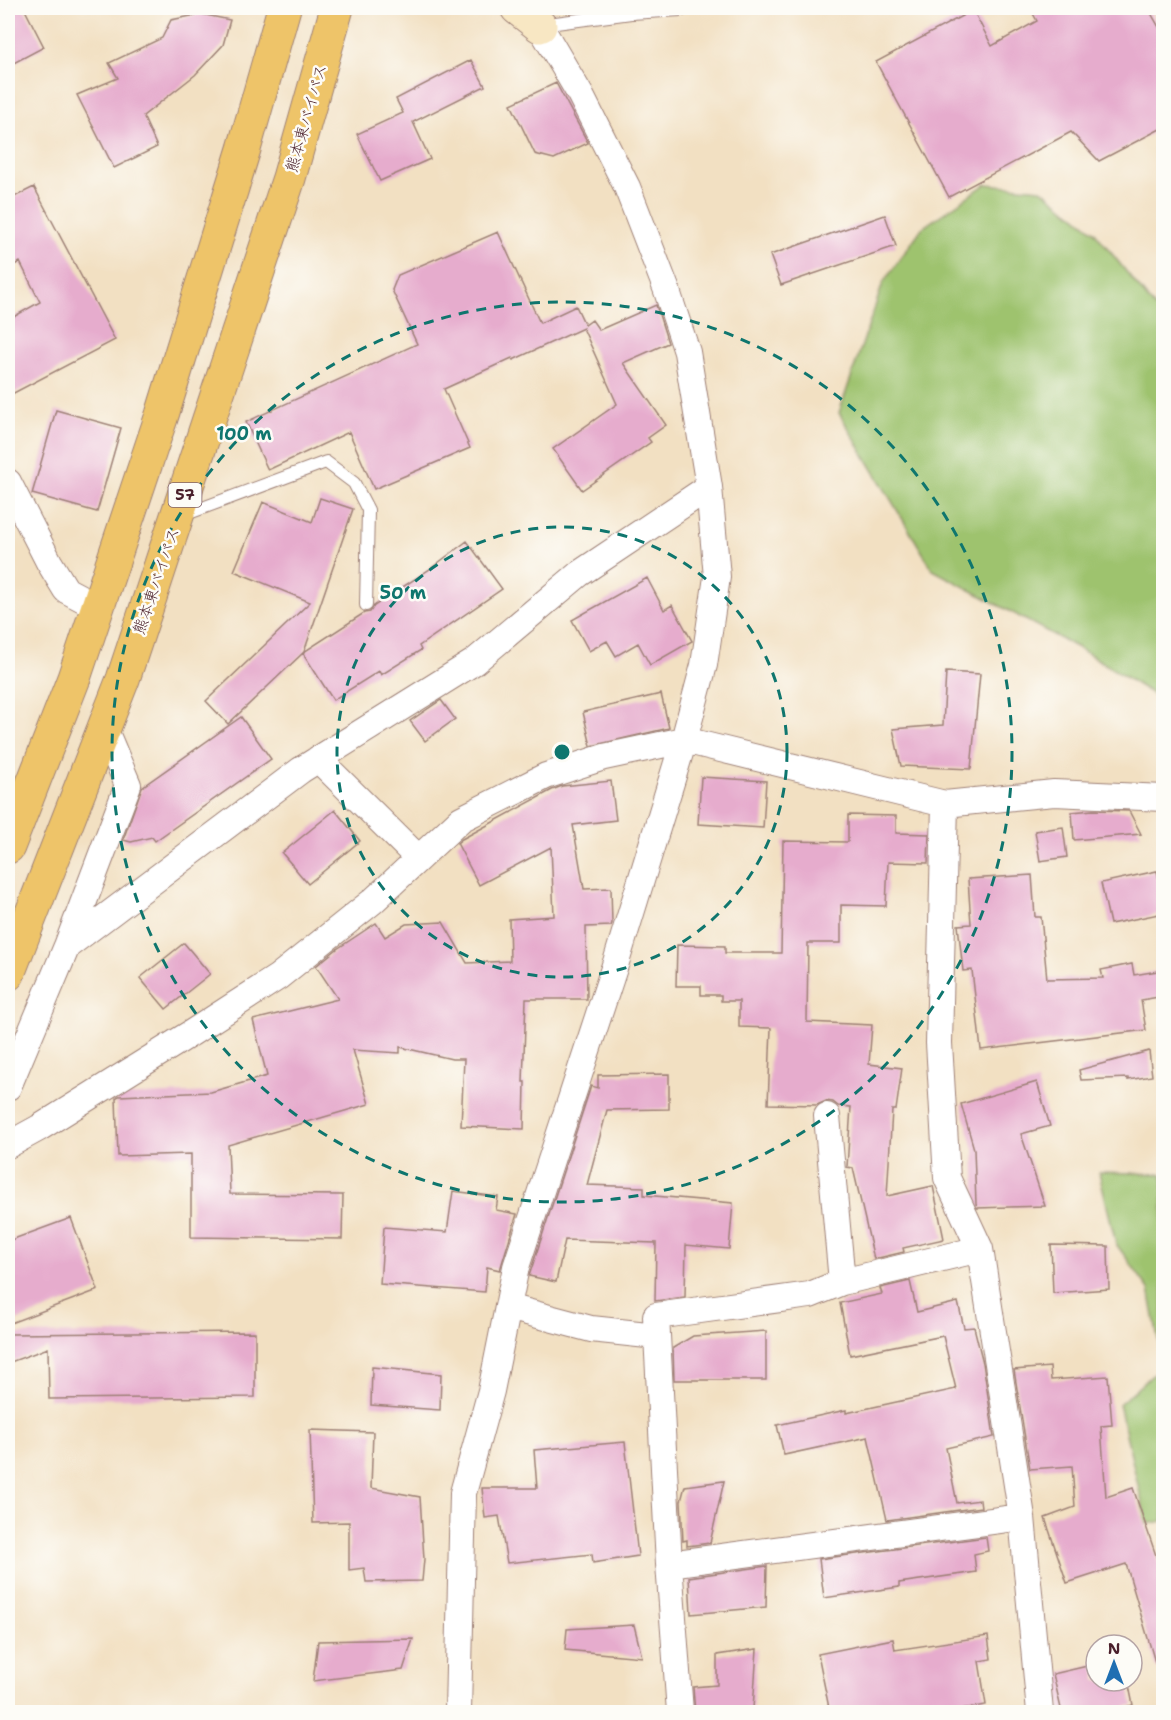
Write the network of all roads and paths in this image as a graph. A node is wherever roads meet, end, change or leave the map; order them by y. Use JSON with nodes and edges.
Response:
{"nodes":[{"id":1,"x":284,"y":8,"type":"edge"},
{"id":2,"x":337,"y":8,"type":"edge"},
{"id":3,"x":690,"y":8,"type":"edge"},
{"id":4,"x":529,"y":17,"type":"edge"},
{"id":5,"x":8,"y":482,"type":"edge"},
{"id":6,"x":709,"y":486,"type":"junction"},
{"id":7,"x":177,"y":518,"type":"junction"},
{"id":8,"x":366,"y":605,"type":"dead end"},
{"id":9,"x":98,"y":607,"type":"junction"},
{"id":10,"x":104,"y":728,"type":"junction"},
{"id":11,"x":684,"y":740,"type":"junction"},
{"id":12,"x":318,"y":759,"type":"junction"},
{"id":13,"x":945,"y":804,"type":"junction"},
{"id":14,"x":1160,"y":804,"type":"edge"},
{"id":15,"x":8,"y":847,"type":"edge"},
{"id":16,"x":418,"y":858,"type":"junction"},
{"id":17,"x":67,"y":946,"type":"junction"},
{"id":18,"x":8,"y":974,"type":"edge"},
{"id":19,"x":8,"y":1087,"type":"edge"},
{"id":20,"x":827,"y":1116,"type":"dead end"},
{"id":21,"x":8,"y":1145,"type":"edge"},
{"id":22,"x":980,"y":1249,"type":"junction"},
{"id":23,"x":843,"y":1282,"type":"junction"},
{"id":24,"x":508,"y":1307,"type":"junction"},
{"id":25,"x":657,"y":1336,"type":"junction"},
{"id":26,"x":1022,"y":1517,"type":"junction"},
{"id":27,"x":669,"y":1563,"type":"junction"},
{"id":28,"x":458,"y":1713,"type":"edge"},
{"id":29,"x":680,"y":1713,"type":"edge"},
{"id":30,"x":1040,"y":1713,"type":"edge"}],
"edges":[{"from":1,"to":9,"type":"highway"},
{"from":2,"to":7,"type":"highway","name":"熊本東バイパス","number":"57"},
{"from":3,"to":4,"type":"lane"},
{"from":4,"to":6,"type":"street"},
{"from":5,"to":9,"type":"street"},
{"from":6,"to":11,"type":"street"},
{"from":6,"to":12,"type":"street"},
{"from":7,"to":8,"type":"lane"},
{"from":7,"to":10,"type":"highway","name":"熊本東バイパス","number":"57"},
{"from":9,"to":15,"type":"highway"},
{"from":10,"to":17,"type":"street"},
{"from":10,"to":18,"type":"highway","name":"熊本東バイパス","number":"57"},
{"from":11,"to":13,"type":"street"},
{"from":11,"to":16,"type":"street"},
{"from":11,"to":24,"type":"street"},
{"from":12,"to":16,"type":"street"},
{"from":12,"to":17,"type":"street"},
{"from":13,"to":14,"type":"street"},
{"from":13,"to":22,"type":"street"},
{"from":16,"to":21,"type":"street"},
{"from":17,"to":19,"type":"street"},
{"from":20,"to":23,"type":"street"},
{"from":22,"to":23,"type":"street"},
{"from":22,"to":26,"type":"street"},
{"from":23,"to":25,"type":"street"},
{"from":24,"to":25,"type":"street"},
{"from":24,"to":28,"type":"street"},
{"from":25,"to":27,"type":"street"},
{"from":26,"to":27,"type":"street"},
{"from":26,"to":30,"type":"street"},
{"from":27,"to":29,"type":"street"}]}
